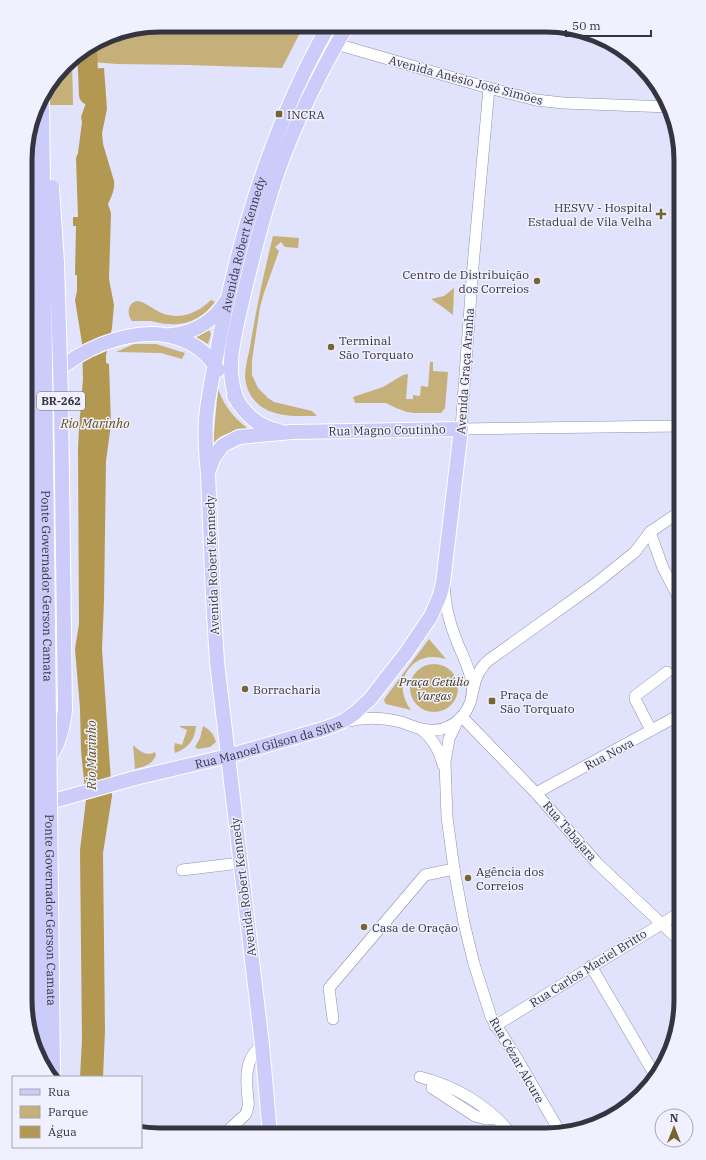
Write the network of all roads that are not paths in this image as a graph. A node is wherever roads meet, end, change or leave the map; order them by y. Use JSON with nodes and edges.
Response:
{"nodes":[{"id":1,"x":326,"y":32,"type":"edge"},
{"id":2,"x":343,"y":32,"type":"edge"},
{"id":3,"x":336,"y":44,"type":"junction"},
{"id":4,"x":489,"y":88,"type":"junction"},
{"id":5,"x":47,"y":101,"type":"edge"},
{"id":6,"x":662,"y":107,"type":"edge"},
{"id":7,"x":42,"y":111,"type":"edge"},
{"id":8,"x":229,"y":294,"type":"junction"},
{"id":9,"x":168,"y":335,"type":"junction"},
{"id":10,"x":215,"y":365,"type":"junction"},
{"id":11,"x":32,"y":400,"type":"edge"},
{"id":12,"x":239,"y":404,"type":"junction"},
{"id":13,"x":674,"y":426,"type":"edge"},
{"id":14,"x":461,"y":430,"type":"junction"},
{"id":15,"x":292,"y":432,"type":"junction"},
{"id":16,"x":208,"y":473,"type":"junction"},
{"id":17,"x":32,"y":474,"type":"edge"},
{"id":18,"x":674,"y":516,"type":"edge"},
{"id":19,"x":650,"y":532,"type":"junction"},
{"id":20,"x":443,"y":583,"type":"junction"},
{"id":21,"x":674,"y":589,"type":"edge"},
{"id":22,"x":667,"y":672,"type":"dead end"},
{"id":23,"x":473,"y":690,"type":"junction"},
{"id":24,"x":674,"y":718,"type":"edge"},
{"id":25,"x":460,"y":719,"type":"junction"},
{"id":26,"x":334,"y":725,"type":"junction"},
{"id":27,"x":421,"y":729,"type":"junction"},
{"id":28,"x":651,"y":730,"type":"junction"},
{"id":29,"x":228,"y":756,"type":"junction"},
{"id":30,"x":445,"y":774,"type":"junction"},
{"id":31,"x":32,"y":780,"type":"edge"},
{"id":32,"x":536,"y":793,"type":"junction"},
{"id":33,"x":32,"y":807,"type":"edge"},
{"id":34,"x":240,"y":863,"type":"junction"},
{"id":35,"x":454,"y":869,"type":"junction"},
{"id":36,"x":182,"y":870,"type":"dead end"},
{"id":37,"x":674,"y":916,"type":"edge"},
{"id":38,"x":661,"y":924,"type":"junction"},
{"id":39,"x":674,"y":936,"type":"edge"},
{"id":40,"x":591,"y":966,"type":"junction"},
{"id":41,"x":333,"y":1019,"type":"dead end"},
{"id":42,"x":496,"y":1026,"type":"junction"},
{"id":43,"x":40,"y":1043,"type":"edge"},
{"id":44,"x":262,"y":1045,"type":"junction"},
{"id":45,"x":53,"y":1070,"type":"edge"},
{"id":46,"x":652,"y":1071,"type":"edge"},
{"id":47,"x":420,"y":1076,"type":"dead end"},
{"id":48,"x":432,"y":1088,"type":"dead end"},
{"id":49,"x":496,"y":1118,"type":"junction"},
{"id":50,"x":557,"y":1127,"type":"edge"},
{"id":51,"x":231,"y":1128,"type":"edge"},
{"id":52,"x":269,"y":1128,"type":"edge"},
{"id":53,"x":505,"y":1128,"type":"edge"}],
"edges":[{"from":1,"to":8,"type":"main road","name":"Avenida Robert Kennedy"},
{"from":2,"to":3,"type":"main road","name":"Avenida Robert Kennedy"},
{"from":3,"to":4,"type":"street","name":"Avenida Anésio José Simões"},
{"from":3,"to":12,"type":"main road","name":"Avenida Robert Kennedy"},
{"from":4,"to":6,"type":"street","name":"Avenida Anésio José Simões"},
{"from":4,"to":14,"type":"street","name":"Avenida Graça Aranha"},
{"from":5,"to":31,"type":"main road","number":"BR-262","bridge":true},
{"from":7,"to":45,"type":"main road","name":"Ponte Governador Gerson Camata","bridge":true},
{"from":8,"to":9,"type":"main road"},
{"from":8,"to":10,"type":"main road","name":"Avenida Robert Kennedy"},
{"from":9,"to":10,"type":"main road"},
{"from":9,"to":11,"type":"main road"},
{"from":10,"to":12,"type":"main road"},
{"from":10,"to":16,"type":"main road","name":"Avenida Robert Kennedy"},
{"from":12,"to":15,"type":"main road"},
{"from":13,"to":14,"type":"street","name":"Rua Magno Coutinho"},
{"from":14,"to":15,"type":"main road","name":"Rua Magno Coutinho"},
{"from":14,"to":20,"type":"main road","name":"Avenida Graça Aranha"},
{"from":15,"to":16,"type":"main road","name":"Rua Magno Coutinho"},
{"from":16,"to":29,"type":"main road","name":"Avenida Robert Kennedy"},
{"from":17,"to":43,"type":"main road","name":"Ponte Governador Gerson Camata","bridge":true},
{"from":18,"to":19,"type":"street"},
{"from":19,"to":21,"type":"street"},
{"from":19,"to":23,"type":"street"},
{"from":20,"to":23,"type":"street"},
{"from":20,"to":26,"type":"main road","name":"Rua Manoel Gilson da Silva"},
{"from":22,"to":28,"type":"street"},
{"from":23,"to":25,"type":"street"},
{"from":24,"to":28,"type":"street","name":"Rua Nova"},
{"from":25,"to":27,"type":"street"},
{"from":25,"to":30,"type":"street","name":"Rua Cézar Alcure"},
{"from":25,"to":32,"type":"street","name":"Rua Tabajara"},
{"from":26,"to":27,"type":"street"},
{"from":26,"to":29,"type":"main road","name":"Rua Manoel Gilson da Silva"},
{"from":27,"to":30,"type":"street","name":"Rua Cézar Alcure"},
{"from":28,"to":32,"type":"street","name":"Rua Nova"},
{"from":29,"to":33,"type":"main road","name":"Rua Manoel Gilson da Silva"},
{"from":29,"to":34,"type":"main road","name":"Avenida Robert Kennedy"},
{"from":30,"to":35,"type":"street","name":"Rua Cézar Alcure"},
{"from":32,"to":38,"type":"street","name":"Rua Tabajara"},
{"from":34,"to":36,"type":"street"},
{"from":34,"to":44,"type":"main road","name":"Avenida Robert Kennedy"},
{"from":35,"to":41,"type":"street"},
{"from":35,"to":42,"type":"street","name":"Rua Cézar Alcure"},
{"from":37,"to":38,"type":"street","name":"Rua Carlos Maciel Britto"},
{"from":38,"to":39,"type":"street","name":"Rua Tabajara"},
{"from":38,"to":40,"type":"street","name":"Rua Carlos Maciel Britto"},
{"from":40,"to":42,"type":"street","name":"Rua Carlos Maciel Britto"},
{"from":40,"to":46,"type":"street"},
{"from":42,"to":50,"type":"street","name":"Rua Cézar Alcure"},
{"from":44,"to":51,"type":"street"},
{"from":44,"to":52,"type":"main road","name":"Avenida Robert Kennedy"},
{"from":47,"to":49,"type":"street"},
{"from":48,"to":49,"type":"street"},
{"from":49,"to":53,"type":"street"}]}
